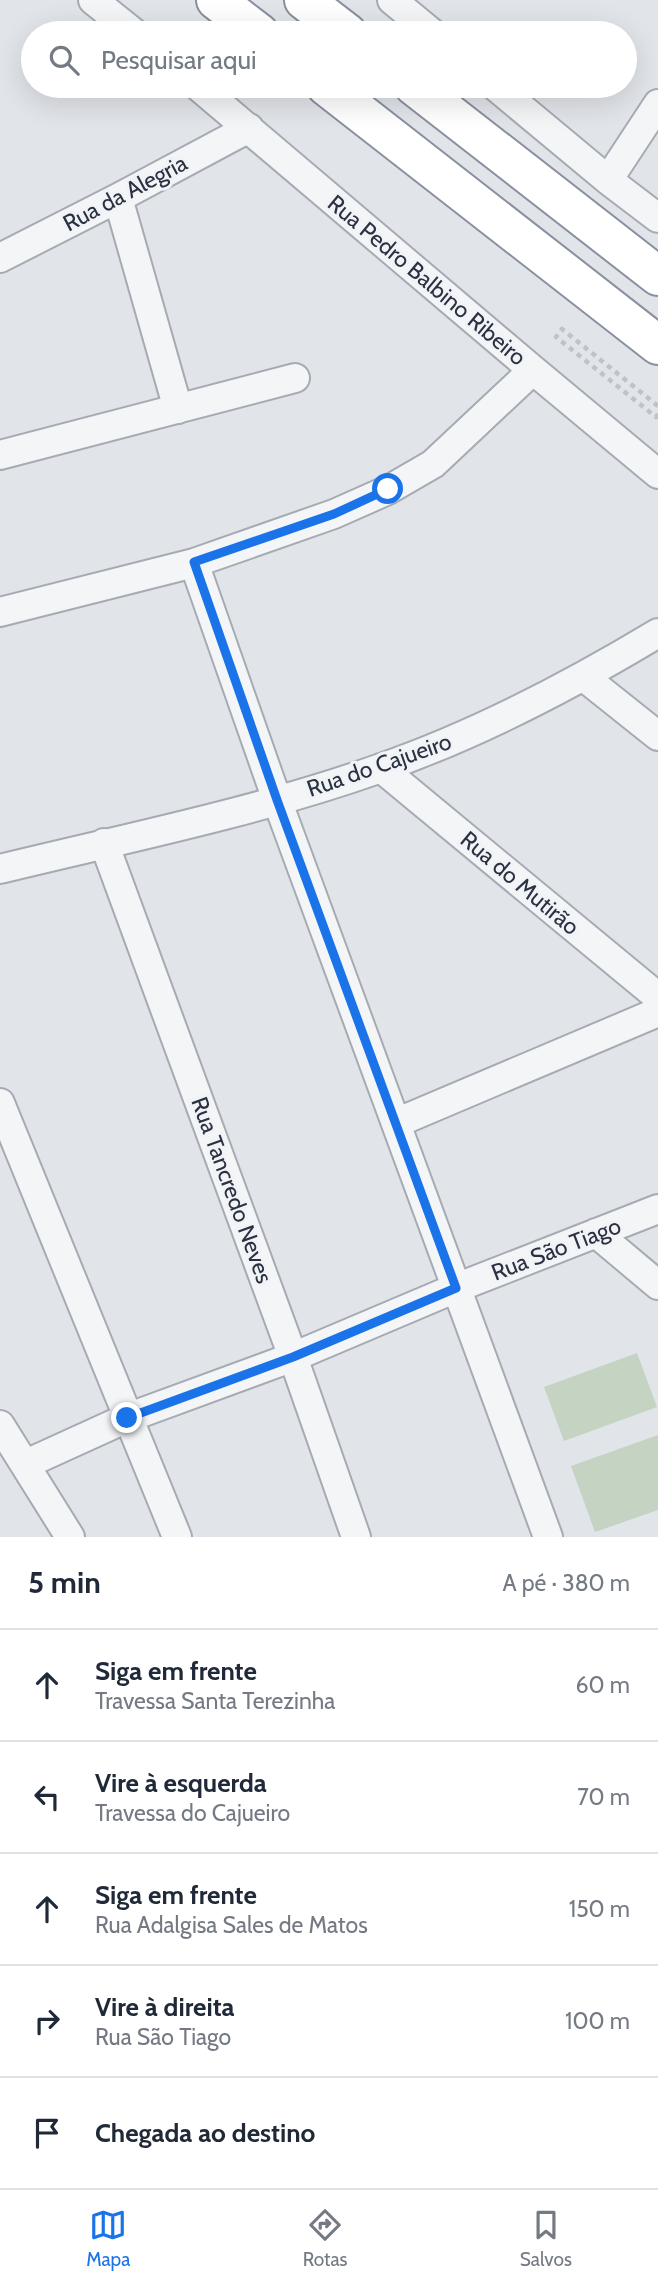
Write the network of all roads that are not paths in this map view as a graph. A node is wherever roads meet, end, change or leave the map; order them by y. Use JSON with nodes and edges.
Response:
{"nodes":[{"id":1,"x":93,"y":0,"type":"edge"},
{"id":2,"x":216,"y":0,"type":"edge"},
{"id":3,"x":304,"y":0,"type":"edge"},
{"id":4,"x":393,"y":0,"type":"edge"},
{"id":5,"x":119,"y":21,"type":"edge"},
{"id":6,"x":243,"y":21,"type":"edge"},
{"id":7,"x":331,"y":21,"type":"edge"},
{"id":8,"x":418,"y":21,"type":"edge"},
{"id":9,"x":212,"y":98,"type":"edge"},
{"id":10,"x":341,"y":98,"type":"edge"},
{"id":11,"x":429,"y":98,"type":"edge"},
{"id":12,"x":509,"y":98,"type":"edge"},
{"id":13,"x":658,"y":104,"type":"edge"},
{"id":14,"x":248,"y":128,"type":"junction"},
{"id":15,"x":650,"y":136,"type":"edge"},
{"id":16,"x":608,"y":180,"type":"junction"},
{"id":17,"x":118,"y":198,"type":"junction"},
{"id":18,"x":658,"y":218,"type":"edge"},
{"id":19,"x":0,"y":258,"type":"edge"},
{"id":20,"x":658,"y":276,"type":"edge"},
{"id":21,"x":658,"y":345,"type":"edge"},
{"id":22,"x":533,"y":370,"type":"junction"},
{"id":23,"x":295,"y":378,"type":"dead end"},
{"id":24,"x":178,"y":409,"type":"junction"},
{"id":25,"x":0,"y":455,"type":"edge"},
{"id":26,"x":658,"y":474,"type":"edge"},
{"id":27,"x":194,"y":562,"type":"junction"},
{"id":28,"x":0,"y":612,"type":"edge"},
{"id":29,"x":658,"y":633,"type":"edge"},
{"id":30,"x":584,"y":677,"type":"junction"},
{"id":31,"x":658,"y":736,"type":"edge"},
{"id":32,"x":382,"y":768,"type":"junction"},
{"id":33,"x":277,"y":800,"type":"junction"},
{"id":34,"x":104,"y":844,"type":"junction"},
{"id":35,"x":0,"y":869,"type":"edge"},
{"id":36,"x":658,"y":997,"type":"edge"},
{"id":37,"x":658,"y":1012,"type":"edge"},
{"id":38,"x":0,"y":1103,"type":"edge"},
{"id":39,"x":396,"y":1124,"type":"junction"},
{"id":40,"x":658,"y":1209,"type":"edge"},
{"id":41,"x":596,"y":1233,"type":"junction"},
{"id":42,"x":658,"y":1285,"type":"edge"},
{"id":43,"x":456,"y":1288,"type":"junction"},
{"id":44,"x":293,"y":1357,"type":"junction"},
{"id":45,"x":127,"y":1418,"type":"junction"},
{"id":46,"x":0,"y":1425,"type":"edge"},
{"id":47,"x":26,"y":1464,"type":"junction"},
{"id":48,"x":70,"y":1537,"type":"edge"},
{"id":49,"x":177,"y":1537,"type":"edge"},
{"id":50,"x":356,"y":1537,"type":"edge"},
{"id":51,"x":548,"y":1537,"type":"edge"}],
"edges":[{"from":1,"to":5,"type":"street"},
{"from":2,"to":6,"type":"highway"},
{"from":3,"to":7,"type":"highway"},
{"from":4,"to":8,"type":"street"},
{"from":9,"to":14,"type":"street","name":"Rua Pedro Balbino Ribeiro"},
{"from":10,"to":21,"type":"highway"},
{"from":11,"to":20,"type":"highway"},
{"from":12,"to":16,"type":"street"},
{"from":13,"to":15,"type":"street"},
{"from":14,"to":17,"type":"street","name":"Rua da Alegria"},
{"from":14,"to":22,"type":"street","name":"Rua Pedro Balbino Ribeiro"},
{"from":15,"to":16,"type":"street"},
{"from":16,"to":18,"type":"street"},
{"from":17,"to":19,"type":"street","name":"Rua da Alegria"},
{"from":17,"to":24,"type":"street"},
{"from":22,"to":26,"type":"street","name":"Rua Pedro Balbino Ribeiro"},
{"from":22,"to":27,"type":"street"},
{"from":23,"to":24,"type":"street"},
{"from":24,"to":25,"type":"street"},
{"from":27,"to":28,"type":"street"},
{"from":27,"to":33,"type":"street"},
{"from":29,"to":30,"type":"street","name":"Rua do Cajueiro"},
{"from":30,"to":31,"type":"street"},
{"from":30,"to":32,"type":"street","name":"Rua do Cajueiro"},
{"from":32,"to":33,"type":"street","name":"Rua do Cajueiro"},
{"from":32,"to":36,"type":"street","name":"Rua do Mutirão"},
{"from":33,"to":34,"type":"street","name":"Rua do Cajueiro"},
{"from":33,"to":39,"type":"street"},
{"from":34,"to":35,"type":"street","name":"Rua do Cajueiro"},
{"from":34,"to":44,"type":"street","name":"Rua Tancredo Neves"},
{"from":37,"to":39,"type":"street"},
{"from":38,"to":45,"type":"street"},
{"from":39,"to":43,"type":"street"},
{"from":40,"to":41,"type":"street","name":"Rua São Tiago"},
{"from":41,"to":42,"type":"street"},
{"from":41,"to":43,"type":"street","name":"Rua São Tiago"},
{"from":43,"to":44,"type":"street","name":"Rua São Tiago"},
{"from":43,"to":51,"type":"street"},
{"from":44,"to":45,"type":"street","name":"Rua São Tiago"},
{"from":44,"to":50,"type":"street","name":"Rua Tancredo Neves"},
{"from":45,"to":47,"type":"street","name":"Rua São Tiago"},
{"from":45,"to":49,"type":"street"},
{"from":46,"to":47,"type":"street"},
{"from":47,"to":48,"type":"street"}]}
